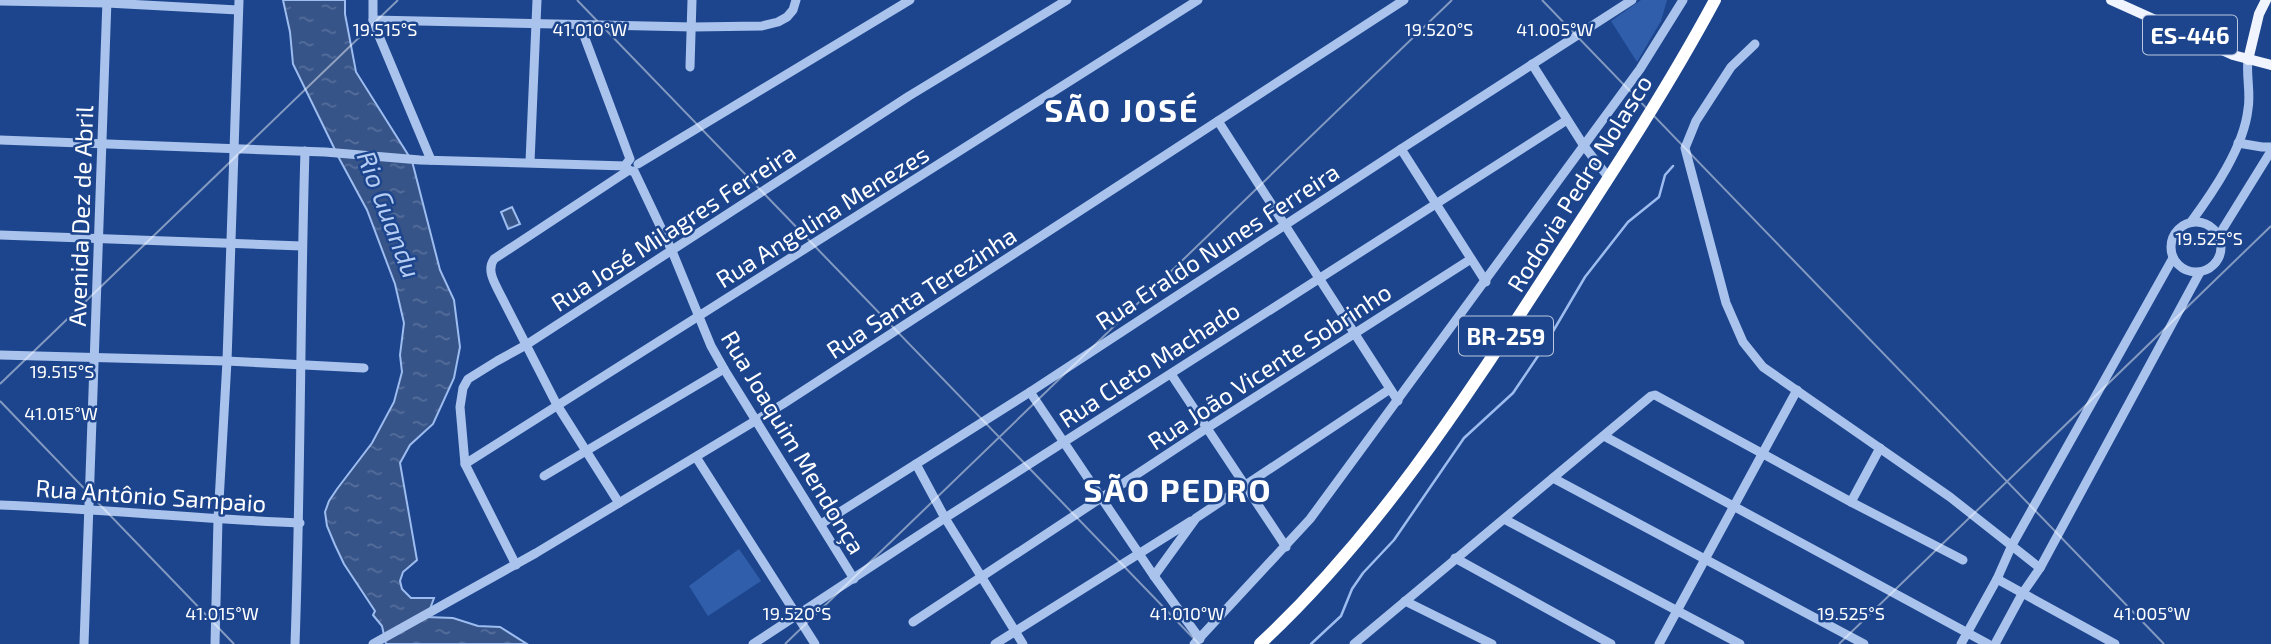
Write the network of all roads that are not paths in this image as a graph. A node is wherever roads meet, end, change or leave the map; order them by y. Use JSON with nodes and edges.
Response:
{"nodes":[{"id":1,"x":373,"y":0,"type":"edge"},
{"id":2,"x":537,"y":0,"type":"edge"},
{"id":3,"x":692,"y":0,"type":"edge"},
{"id":4,"x":796,"y":0,"type":"edge"},
{"id":5,"x":910,"y":0,"type":"edge"},
{"id":6,"x":1067,"y":0,"type":"edge"},
{"id":7,"x":1198,"y":0,"type":"edge"},
{"id":8,"x":1404,"y":0,"type":"edge"},
{"id":9,"x":1632,"y":0,"type":"edge"},
{"id":10,"x":1683,"y":0,"type":"edge"},
{"id":11,"x":1715,"y":0,"type":"edge"},
{"id":12,"x":2111,"y":0,"type":"edge"},
{"id":13,"x":2266,"y":0,"type":"edge"},
{"id":14,"x":0,"y":1,"type":"edge"},
{"id":15,"x":107,"y":1,"type":"edge"},
{"id":16,"x":239,"y":5,"type":"edge"},
{"id":17,"x":373,"y":20,"type":"junction"},
{"id":18,"x":537,"y":23,"type":"junction"},
{"id":19,"x":580,"y":25,"type":"junction"},
{"id":20,"x":692,"y":27,"type":"junction"},
{"id":21,"x":1755,"y":44,"type":"dead end"},
{"id":22,"x":2248,"y":60,"type":"junction"},
{"id":23,"x":1532,"y":64,"type":"junction"},
{"id":24,"x":2271,"y":65,"type":"edge"},
{"id":25,"x":690,"y":67,"type":"dead end"},
{"id":26,"x":1567,"y":120,"type":"junction"},
{"id":27,"x":1218,"y":121,"type":"junction"},
{"id":28,"x":0,"y":140,"type":"edge"},
{"id":29,"x":103,"y":143,"type":"junction"},
{"id":30,"x":2238,"y":143,"type":"junction"},
{"id":31,"x":1584,"y":146,"type":"junction"},
{"id":32,"x":1401,"y":149,"type":"junction"},
{"id":33,"x":2271,"y":149,"type":"edge"},
{"id":34,"x":233,"y":150,"type":"junction"},
{"id":35,"x":305,"y":151,"type":"junction"},
{"id":36,"x":431,"y":160,"type":"junction"},
{"id":37,"x":530,"y":162,"type":"junction"},
{"id":38,"x":631,"y":166,"type":"junction"},
{"id":39,"x":1609,"y":178,"type":"junction"},
{"id":40,"x":1435,"y":204,"type":"junction"},
{"id":41,"x":2191,"y":222,"type":"junction"},
{"id":42,"x":1286,"y":225,"type":"junction"},
{"id":43,"x":0,"y":235,"type":"edge"},
{"id":44,"x":2219,"y":235,"type":"junction"},
{"id":45,"x":100,"y":239,"type":"junction"},
{"id":46,"x":231,"y":243,"type":"junction"},
{"id":47,"x":302,"y":246,"type":"junction"},
{"id":48,"x":672,"y":251,"type":"junction"},
{"id":49,"x":2174,"y":258,"type":"junction"},
{"id":50,"x":1471,"y":260,"type":"junction"},
{"id":51,"x":2200,"y":272,"type":"junction"},
{"id":52,"x":1318,"y":278,"type":"junction"},
{"id":53,"x":1486,"y":282,"type":"junction"},
{"id":54,"x":699,"y":317,"type":"junction"},
{"id":55,"x":1354,"y":334,"type":"junction"},
{"id":56,"x":526,"y":345,"type":"junction"},
{"id":57,"x":0,"y":355,"type":"edge"},
{"id":58,"x":93,"y":357,"type":"junction"},
{"id":59,"x":227,"y":361,"type":"junction"},
{"id":60,"x":300,"y":366,"type":"junction"},
{"id":61,"x":364,"y":369,"type":"dead end"},
{"id":62,"x":724,"y":369,"type":"junction"},
{"id":63,"x":1171,"y":374,"type":"junction"},
{"id":64,"x":1390,"y":389,"type":"junction"},
{"id":65,"x":1797,"y":390,"type":"junction"},
{"id":66,"x":1030,"y":392,"type":"junction"},
{"id":67,"x":1398,"y":401,"type":"junction"},
{"id":68,"x":557,"y":405,"type":"junction"},
{"id":69,"x":755,"y":421,"type":"junction"},
{"id":70,"x":1207,"y":428,"type":"junction"},
{"id":71,"x":1604,"y":436,"type":"junction"},
{"id":72,"x":1064,"y":441,"type":"junction"},
{"id":73,"x":1880,"y":448,"type":"junction"},
{"id":74,"x":586,"y":452,"type":"junction"},
{"id":75,"x":1762,"y":453,"type":"junction"},
{"id":76,"x":696,"y":457,"type":"junction"},
{"id":77,"x":465,"y":464,"type":"junction"},
{"id":78,"x":916,"y":464,"type":"junction"},
{"id":79,"x":544,"y":476,"type":"dead end"},
{"id":80,"x":1553,"y":478,"type":"junction"},
{"id":81,"x":1244,"y":484,"type":"junction"},
{"id":82,"x":1103,"y":497,"type":"junction"},
{"id":83,"x":1851,"y":502,"type":"junction"},
{"id":84,"x":619,"y":503,"type":"junction"},
{"id":85,"x":0,"y":505,"type":"edge"},
{"id":86,"x":1734,"y":505,"type":"junction"},
{"id":87,"x":89,"y":509,"type":"junction"},
{"id":88,"x":946,"y":518,"type":"junction"},
{"id":89,"x":1196,"y":518,"type":"junction"},
{"id":90,"x":218,"y":519,"type":"junction"},
{"id":91,"x":1504,"y":519,"type":"junction"},
{"id":92,"x":300,"y":523,"type":"junction"},
{"id":93,"x":821,"y":524,"type":"junction"},
{"id":94,"x":2012,"y":544,"type":"junction"},
{"id":95,"x":1286,"y":547,"type":"junction"},
{"id":96,"x":1139,"y":554,"type":"junction"},
{"id":97,"x":1455,"y":558,"type":"junction"},
{"id":98,"x":1706,"y":558,"type":"junction"},
{"id":99,"x":1963,"y":560,"type":"dead end"},
{"id":100,"x":516,"y":565,"type":"junction"},
{"id":101,"x":2040,"y":568,"type":"junction"},
{"id":102,"x":982,"y":575,"type":"junction"},
{"id":103,"x":1154,"y":576,"type":"junction"},
{"id":104,"x":854,"y":579,"type":"junction"},
{"id":105,"x":1997,"y":579,"type":"junction"},
{"id":106,"x":2022,"y":594,"type":"junction"},
{"id":107,"x":1405,"y":601,"type":"junction"},
{"id":108,"x":1677,"y":610,"type":"junction"},
{"id":109,"x":796,"y":616,"type":"junction"},
{"id":110,"x":913,"y":622,"type":"dead end"},
{"id":111,"x":1015,"y":631,"type":"junction"},
{"id":112,"x":1967,"y":632,"type":"junction"},
{"id":113,"x":1197,"y":641,"type":"edge"},
{"id":114,"x":1357,"y":643,"type":"edge"},
{"id":115,"x":84,"y":644,"type":"edge"},
{"id":116,"x":215,"y":644,"type":"edge"},
{"id":117,"x":295,"y":644,"type":"edge"},
{"id":118,"x":373,"y":644,"type":"edge"},
{"id":119,"x":753,"y":644,"type":"edge"},
{"id":120,"x":816,"y":644,"type":"edge"},
{"id":121,"x":995,"y":644,"type":"edge"},
{"id":122,"x":1023,"y":644,"type":"edge"},
{"id":123,"x":1260,"y":644,"type":"edge"},
{"id":124,"x":1492,"y":644,"type":"edge"},
{"id":125,"x":1611,"y":644,"type":"edge"},
{"id":126,"x":1659,"y":644,"type":"edge"},
{"id":127,"x":1740,"y":644,"type":"edge"},
{"id":128,"x":1864,"y":644,"type":"edge"},
{"id":129,"x":1961,"y":644,"type":"edge"},
{"id":130,"x":1988,"y":644,"type":"edge"},
{"id":131,"x":1995,"y":644,"type":"edge"},
{"id":132,"x":2115,"y":644,"type":"edge"}],
"edges":[{"from":1,"to":17,"type":"street"},
{"from":2,"to":18,"type":"street"},
{"from":3,"to":20,"type":"street"},
{"from":4,"to":20,"type":"street"},
{"from":5,"to":38,"type":"street"},
{"from":6,"to":48,"type":"street","name":"Rua José Milagres Ferreira"},
{"from":7,"to":54,"type":"street","name":"Rua Angelina Menezes"},
{"from":8,"to":27,"type":"street","name":"Rua Santa Terezinha"},
{"from":9,"to":23,"type":"street","name":"Rua Eraldo Nunes Ferreira"},
{"from":10,"to":31,"type":"street"},
{"from":11,"to":39,"type":"highway","name":"Rodovia Pedro Nolasco","number":"BR-259"},
{"from":12,"to":22,"type":"main road","number":"ES-446"},
{"from":13,"to":22,"type":"main road"},
{"from":14,"to":15,"type":"street"},
{"from":15,"to":16,"type":"street"},
{"from":15,"to":29,"type":"street","name":"Avenida Dez de Abril"},
{"from":16,"to":34,"type":"street"},
{"from":17,"to":18,"type":"street"},
{"from":17,"to":36,"type":"street"},
{"from":18,"to":19,"type":"street"},
{"from":18,"to":37,"type":"street"},
{"from":19,"to":20,"type":"street"},
{"from":19,"to":38,"type":"street","name":"Rua Joaquim Mendonça"},
{"from":20,"to":25,"type":"street"},
{"from":21,"to":65,"type":"street"},
{"from":22,"to":24,"type":"main road","number":"ES-446"},
{"from":22,"to":30,"type":"street"},
{"from":23,"to":26,"type":"street"},
{"from":23,"to":32,"type":"street","name":"Rua Eraldo Nunes Ferreira"},
{"from":26,"to":31,"type":"street"},
{"from":26,"to":40,"type":"street","name":"Rua Cleto Machado"},
{"from":27,"to":42,"type":"street"},
{"from":27,"to":69,"type":"street","name":"Rua Santa Terezinha"},
{"from":28,"to":29,"type":"street"},
{"from":29,"to":34,"type":"street"},
{"from":29,"to":45,"type":"street","name":"Avenida Dez de Abril"},
{"from":30,"to":33,"type":"street"},
{"from":30,"to":41,"type":"street"},
{"from":31,"to":39,"type":"street"},
{"from":31,"to":53,"type":"street"},
{"from":32,"to":40,"type":"street"},
{"from":32,"to":42,"type":"street","name":"Rua Eraldo Nunes Ferreira"},
{"from":33,"to":44,"type":"street"},
{"from":34,"to":35,"type":"street"},
{"from":34,"to":46,"type":"street"},
{"from":35,"to":36,"type":"street"},
{"from":35,"to":47,"type":"street"},
{"from":36,"to":37,"type":"street"},
{"from":37,"to":38,"type":"street"},
{"from":38,"to":48,"type":"street","name":"Rua Joaquim Mendonça"},
{"from":38,"to":56,"type":"street"},
{"from":39,"to":123,"type":"highway","name":"Rodovia Pedro Nolasco","number":"BR-259"},
{"from":40,"to":50,"type":"street"},
{"from":40,"to":52,"type":"street","name":"Rua Cleto Machado"},
{"from":41,"to":44,"type":"street"},
{"from":41,"to":49,"type":"street"},
{"from":42,"to":52,"type":"street"},
{"from":42,"to":66,"type":"street","name":"Rua Eraldo Nunes Ferreira"},
{"from":43,"to":45,"type":"street"},
{"from":44,"to":51,"type":"street"},
{"from":45,"to":46,"type":"street"},
{"from":45,"to":58,"type":"street","name":"Avenida Dez de Abril"},
{"from":46,"to":47,"type":"street"},
{"from":46,"to":59,"type":"street"},
{"from":47,"to":60,"type":"street"},
{"from":48,"to":54,"type":"street","name":"Rua Joaquim Mendonça"},
{"from":48,"to":56,"type":"street","name":"Rua José Milagres Ferreira"},
{"from":49,"to":51,"type":"street"},
{"from":49,"to":94,"type":"street"},
{"from":50,"to":53,"type":"street"},
{"from":50,"to":55,"type":"street","name":"Rua João Vicente Sobrinho"},
{"from":51,"to":101,"type":"street"},
{"from":52,"to":55,"type":"street"},
{"from":52,"to":63,"type":"street","name":"Rua Cleto Machado"},
{"from":53,"to":67,"type":"street"},
{"from":54,"to":62,"type":"street","name":"Rua Joaquim Mendonça"},
{"from":54,"to":68,"type":"street","name":"Rua Angelina Menezes"},
{"from":55,"to":64,"type":"street"},
{"from":55,"to":70,"type":"street","name":"Rua João Vicente Sobrinho"},
{"from":56,"to":68,"type":"street"},
{"from":56,"to":77,"type":"street","name":"Rua José Milagres Ferreira"},
{"from":57,"to":58,"type":"street"},
{"from":58,"to":59,"type":"street"},
{"from":58,"to":87,"type":"street","name":"Avenida Dez de Abril"},
{"from":59,"to":60,"type":"street"},
{"from":59,"to":90,"type":"street"},
{"from":60,"to":61,"type":"street"},
{"from":60,"to":92,"type":"street"},
{"from":62,"to":69,"type":"street","name":"Rua Joaquim Mendonça"},
{"from":62,"to":74,"type":"street"},
{"from":63,"to":70,"type":"street"},
{"from":63,"to":72,"type":"street","name":"Rua Cleto Machado"},
{"from":64,"to":67,"type":"street"},
{"from":64,"to":81,"type":"street"},
{"from":65,"to":73,"type":"street"},
{"from":65,"to":75,"type":"street"},
{"from":66,"to":72,"type":"street"},
{"from":66,"to":78,"type":"street","name":"Rua Eraldo Nunes Ferreira"},
{"from":67,"to":95,"type":"street"},
{"from":68,"to":74,"type":"street"},
{"from":68,"to":77,"type":"street","name":"Rua Angelina Menezes"},
{"from":69,"to":76,"type":"street","name":"Rua Santa Terezinha"},
{"from":69,"to":93,"type":"street","name":"Rua Joaquim Mendonça"},
{"from":70,"to":81,"type":"street"},
{"from":70,"to":82,"type":"street","name":"Rua João Vicente Sobrinho"},
{"from":71,"to":75,"type":"street"},
{"from":71,"to":80,"type":"street"},
{"from":71,"to":86,"type":"street"},
{"from":72,"to":82,"type":"street"},
{"from":72,"to":88,"type":"street","name":"Rua Cleto Machado"},
{"from":73,"to":83,"type":"street"},
{"from":73,"to":94,"type":"street"},
{"from":74,"to":79,"type":"street"},
{"from":74,"to":84,"type":"street"},
{"from":75,"to":83,"type":"street"},
{"from":75,"to":86,"type":"street"},
{"from":76,"to":84,"type":"street","name":"Rua Santa Terezinha"},
{"from":76,"to":109,"type":"street"},
{"from":77,"to":100,"type":"street","name":"Rua José Milagres Ferreira"},
{"from":78,"to":88,"type":"street"},
{"from":78,"to":93,"type":"street","name":"Rua Eraldo Nunes Ferreira"},
{"from":80,"to":91,"type":"street"},
{"from":80,"to":98,"type":"street"},
{"from":81,"to":89,"type":"street"},
{"from":81,"to":95,"type":"street"},
{"from":82,"to":96,"type":"street"},
{"from":82,"to":102,"type":"street","name":"Rua João Vicente Sobrinho"},
{"from":83,"to":99,"type":"street"},
{"from":84,"to":100,"type":"street","name":"Rua Santa Terezinha"},
{"from":85,"to":87,"type":"street","name":"Rua Antônio Sampaio"},
{"from":86,"to":98,"type":"street"},
{"from":86,"to":112,"type":"street"},
{"from":87,"to":90,"type":"street","name":"Rua Antônio Sampaio"},
{"from":87,"to":115,"type":"street","name":"Avenida Dez de Abril"},
{"from":88,"to":102,"type":"street"},
{"from":88,"to":104,"type":"street","name":"Rua Cleto Machado"},
{"from":89,"to":96,"type":"street"},
{"from":89,"to":103,"type":"street"},
{"from":90,"to":92,"type":"street","name":"Rua Antônio Sampaio"},
{"from":90,"to":116,"type":"street"},
{"from":91,"to":97,"type":"street"},
{"from":91,"to":108,"type":"street"},
{"from":92,"to":117,"type":"street"},
{"from":93,"to":104,"type":"street","name":"Rua Joaquim Mendonça"},
{"from":94,"to":101,"type":"street"},
{"from":94,"to":105,"type":"street"},
{"from":95,"to":113,"type":"street"},
{"from":96,"to":103,"type":"street"},
{"from":96,"to":111,"type":"street"},
{"from":97,"to":107,"type":"street"},
{"from":97,"to":125,"type":"street"},
{"from":98,"to":108,"type":"street"},
{"from":98,"to":128,"type":"street"},
{"from":100,"to":118,"type":"street","name":"Rua Santa Terezinha"},
{"from":101,"to":106,"type":"street"},
{"from":102,"to":110,"type":"street","name":"Rua João Vicente Sobrinho"},
{"from":102,"to":111,"type":"street"},
{"from":103,"to":113,"type":"street"},
{"from":104,"to":109,"type":"street","name":"Rua Cleto Machado"},
{"from":105,"to":106,"type":"street"},
{"from":105,"to":112,"type":"street"},
{"from":106,"to":131,"type":"street"},
{"from":106,"to":132,"type":"street"},
{"from":107,"to":114,"type":"street"},
{"from":107,"to":124,"type":"street"},
{"from":108,"to":126,"type":"street"},
{"from":108,"to":127,"type":"street"},
{"from":109,"to":119,"type":"street","name":"Rua Cleto Machado"},
{"from":109,"to":120,"type":"street"},
{"from":111,"to":121,"type":"street"},
{"from":111,"to":122,"type":"street"},
{"from":112,"to":129,"type":"street"},
{"from":112,"to":130,"type":"street"}]}
